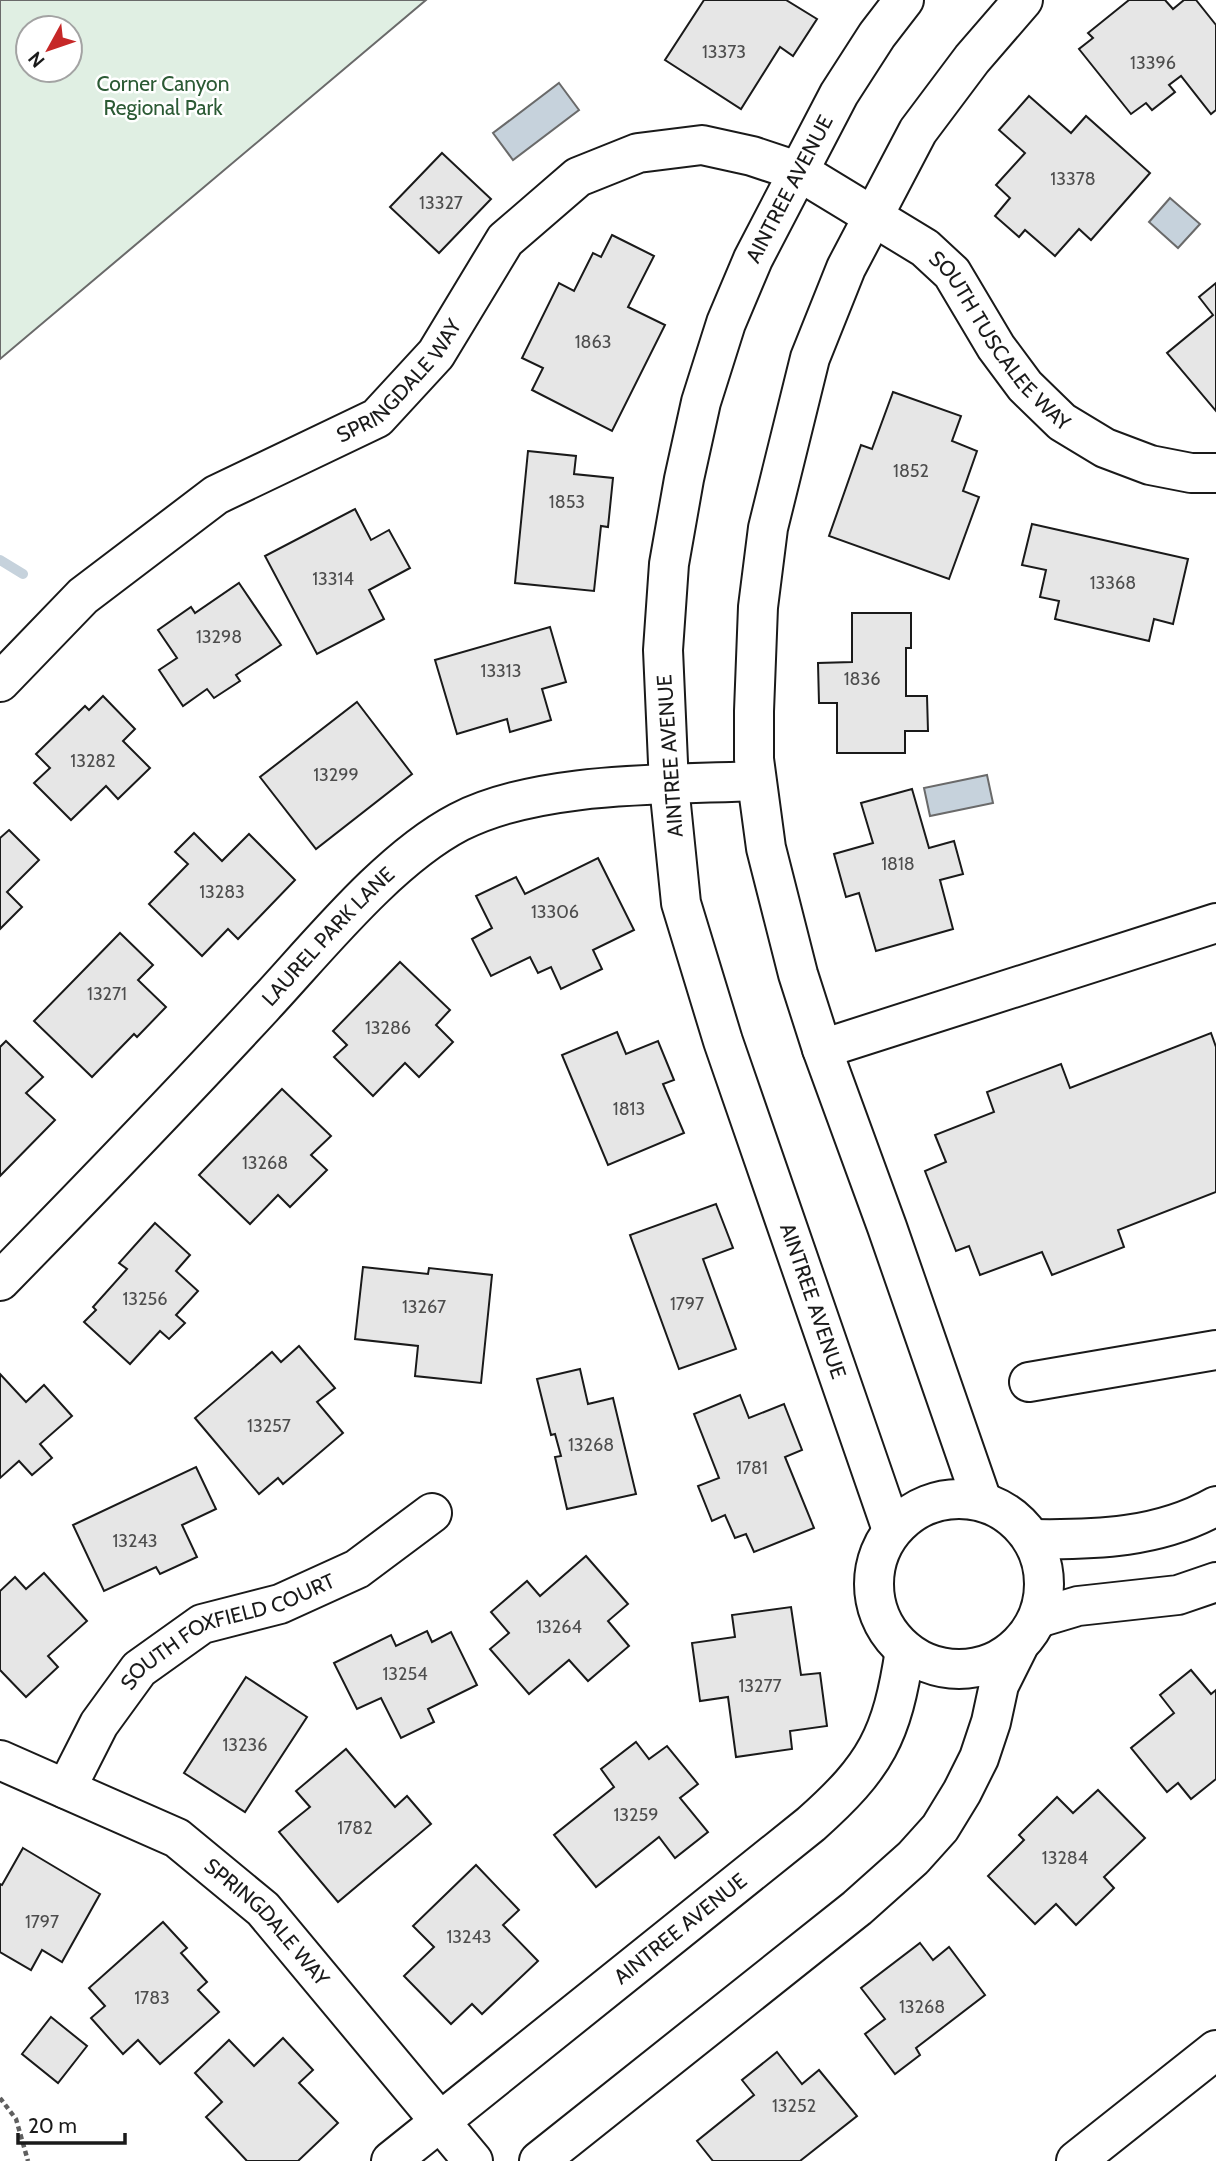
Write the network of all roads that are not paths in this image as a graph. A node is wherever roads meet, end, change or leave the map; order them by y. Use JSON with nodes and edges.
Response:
{"nodes":[{"id":1,"x":904,"y":0,"type":"edge"},
{"id":2,"x":1023,"y":0,"type":"edge"},
{"id":3,"x":800,"y":172,"type":"junction"},
{"id":4,"x":873,"y":216,"type":"junction"},
{"id":5,"x":1216,"y":473,"type":"edge"},
{"id":6,"x":0,"y":682,"type":"edge"},
{"id":7,"x":756,"y":781,"type":"junction"},
{"id":8,"x":668,"y":785,"type":"junction"},
{"id":9,"x":1216,"y":923,"type":"edge"},
{"id":10,"x":821,"y":1049,"type":"junction"},
{"id":11,"x":0,"y":1281,"type":"edge"},
{"id":12,"x":1216,"y":1350,"type":"edge"},
{"id":13,"x":1029,"y":1382,"type":"dead end"},
{"id":14,"x":982,"y":1501,"type":"junction"},
{"id":15,"x":1216,"y":1506,"type":"edge"},
{"id":16,"x":432,"y":1513,"type":"dead end"},
{"id":17,"x":892,"y":1530,"type":"junction"},
{"id":18,"x":1032,"y":1539,"type":"junction"},
{"id":19,"x":1216,"y":1583,"type":"edge"},
{"id":20,"x":1028,"y":1632,"type":"junction"},
{"id":21,"x":905,"y":1650,"type":"junction"},
{"id":22,"x":0,"y":1760,"type":"edge"},
{"id":23,"x":66,"y":1789,"type":"junction"},
{"id":24,"x":1216,"y":2050,"type":"edge"},
{"id":25,"x":441,"y":2121,"type":"junction"},
{"id":26,"x":391,"y":2161,"type":"edge"},
{"id":27,"x":473,"y":2161,"type":"edge"},
{"id":28,"x":539,"y":2161,"type":"edge"},
{"id":29,"x":1076,"y":2161,"type":"edge"}],
"edges":[{"from":1,"to":3,"type":"street","name":"AINTREE AVENUE"},
{"from":2,"to":4,"type":"street"},
{"from":3,"to":4,"type":"street","name":"SOUTH TUSCALEE WAY"},
{"from":3,"to":6,"type":"street","name":"SPRINGDALE WAY"},
{"from":3,"to":8,"type":"street","name":"AINTREE AVENUE"},
{"from":4,"to":5,"type":"street","name":"SOUTH TUSCALEE WAY"},
{"from":4,"to":7,"type":"street"},
{"from":7,"to":8,"type":"street","name":"LAUREL PARK LANE"},
{"from":7,"to":10,"type":"street"},
{"from":8,"to":11,"type":"street","name":"LAUREL PARK LANE"},
{"from":8,"to":17,"type":"street","name":"AINTREE AVENUE"},
{"from":9,"to":10,"type":"street"},
{"from":10,"to":14,"type":"street"},
{"from":12,"to":13,"type":"street"},
{"from":14,"to":17,"type":"street"},
{"from":14,"to":18,"type":"street"},
{"from":15,"to":18,"type":"street"},
{"from":16,"to":23,"type":"street","name":"SOUTH FOXFIELD COURT"},
{"from":17,"to":21,"type":"street"},
{"from":18,"to":20,"type":"street"},
{"from":19,"to":20,"type":"street"},
{"from":20,"to":21,"type":"street"},
{"from":20,"to":28,"type":"street"},
{"from":21,"to":25,"type":"street","name":"AINTREE AVENUE"},
{"from":22,"to":23,"type":"street","name":"SPRINGDALE WAY"},
{"from":23,"to":25,"type":"street","name":"SPRINGDALE WAY"},
{"from":24,"to":29,"type":"street"},
{"from":25,"to":26,"type":"street","name":"AINTREE AVENUE"},
{"from":25,"to":27,"type":"street","name":"SPRINGDALE WAY"}]}
